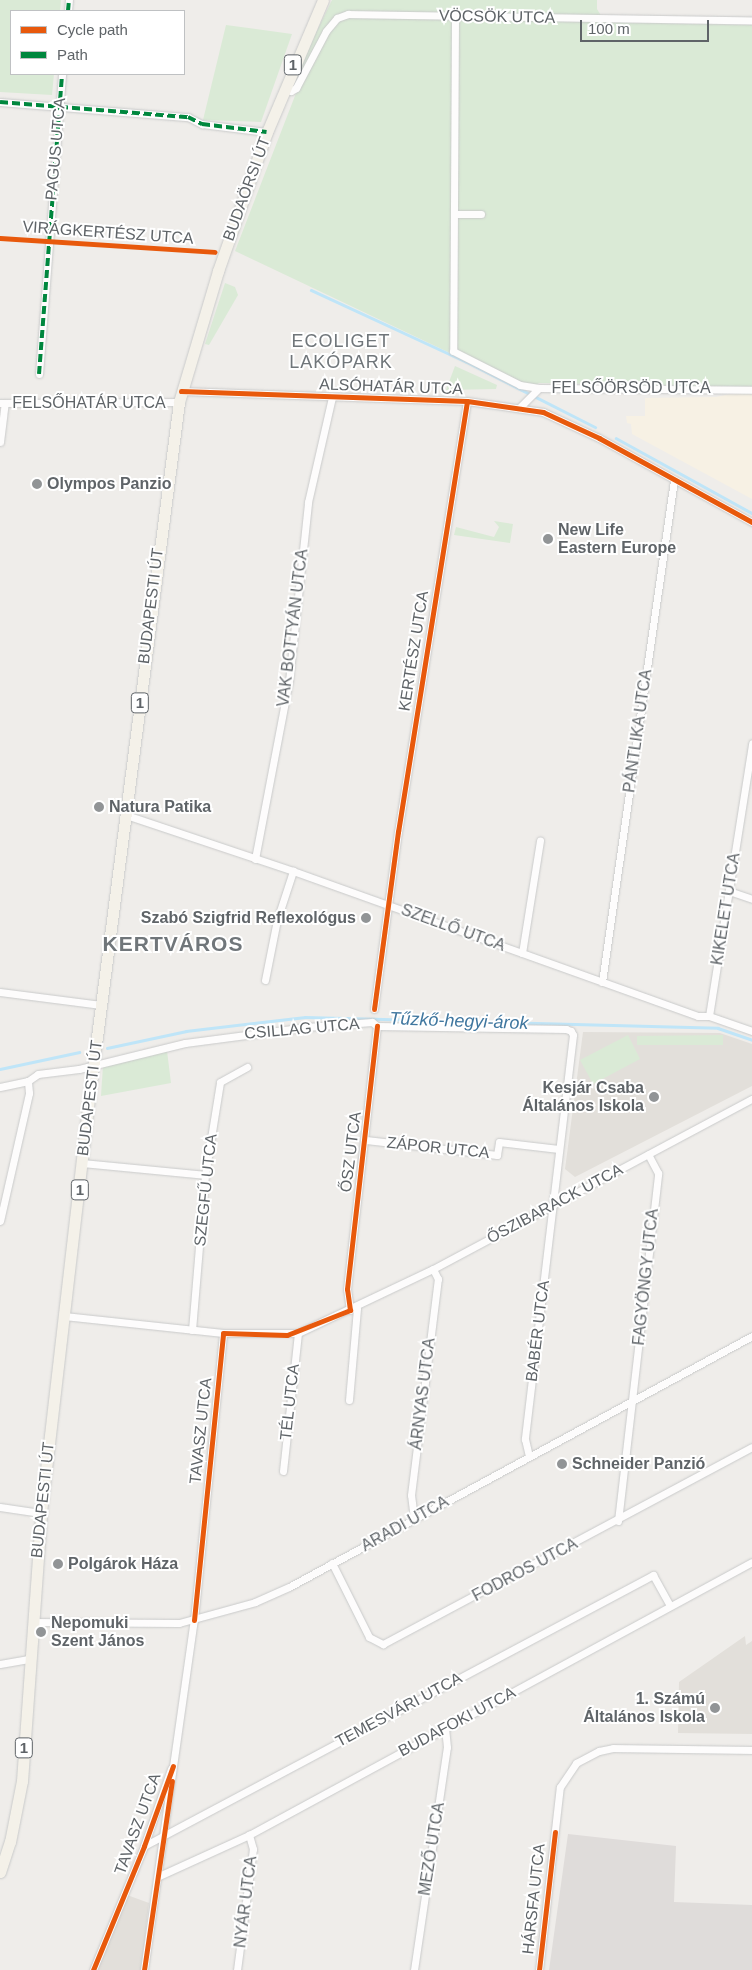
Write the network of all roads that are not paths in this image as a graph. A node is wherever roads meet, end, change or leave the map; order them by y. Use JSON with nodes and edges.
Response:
{"nodes":[{"id":1,"x":323,"y":0,"type":"edge"},
{"id":2,"x":455,"y":16,"type":"junction"},
{"id":3,"x":752,"y":20,"type":"edge"},
{"id":4,"x":62,"y":75,"type":"edge"},
{"id":5,"x":284,"y":89,"type":"junction"},
{"id":6,"x":0,"y":102,"type":"edge"},
{"id":7,"x":59,"y":106,"type":"junction"},
{"id":8,"x":268,"y":132,"type":"junction"},
{"id":9,"x":454,"y":214,"type":"junction"},
{"id":10,"x":481,"y":214,"type":"dead end"},
{"id":11,"x":39,"y":374,"type":"dead end"},
{"id":12,"x":536,"y":389,"type":"junction"},
{"id":13,"x":752,"y":390,"type":"edge"},
{"id":14,"x":181,"y":392,"type":"junction"},
{"id":15,"x":332,"y":397,"type":"junction"},
{"id":16,"x":467,"y":402,"type":"junction"},
{"id":17,"x":2,"y":403,"type":"edge"},
{"id":18,"x":519,"y":408,"type":"junction"},
{"id":19,"x":0,"y":442,"type":"edge"},
{"id":20,"x":674,"y":480,"type":"junction"},
{"id":21,"x":752,"y":522,"type":"edge"},
{"id":22,"x":752,"y":744,"type":"edge"},
{"id":23,"x":749,"y":782,"type":"edge"},
{"id":24,"x":126,"y":815,"type":"junction"},
{"id":25,"x":540,"y":840,"type":"dead end"},
{"id":26,"x":255,"y":859,"type":"junction"},
{"id":27,"x":293,"y":871,"type":"junction"},
{"id":28,"x":729,"y":891,"type":"junction"},
{"id":29,"x":752,"y":899,"type":"edge"},
{"id":30,"x":388,"y":905,"type":"junction"},
{"id":31,"x":522,"y":953,"type":"junction"},
{"id":32,"x":265,"y":980,"type":"dead end"},
{"id":33,"x":602,"y":982,"type":"junction"},
{"id":34,"x":0,"y":992,"type":"edge"},
{"id":35,"x":101,"y":1005,"type":"junction"},
{"id":36,"x":374,"y":1009,"type":"dead end"},
{"id":37,"x":709,"y":1016,"type":"junction"},
{"id":38,"x":375,"y":1024,"type":"junction"},
{"id":39,"x":571,"y":1031,"type":"joint"},
{"id":40,"x":752,"y":1031,"type":"edge"},
{"id":41,"x":94,"y":1064,"type":"junction"},
{"id":42,"x":247,"y":1067,"type":"dead end"},
{"id":43,"x":28,"y":1081,"type":"junction"},
{"id":44,"x":0,"y":1087,"type":"edge"},
{"id":45,"x":752,"y":1099,"type":"edge"},
{"id":46,"x":366,"y":1140,"type":"junction"},
{"id":47,"x":559,"y":1149,"type":"junction"},
{"id":48,"x":648,"y":1154,"type":"junction"},
{"id":49,"x":83,"y":1163,"type":"junction"},
{"id":50,"x":205,"y":1175,"type":"junction"},
{"id":51,"x":552,"y":1206,"type":"junction"},
{"id":52,"x":0,"y":1221,"type":"edge"},
{"id":53,"x":433,"y":1269,"type":"junction"},
{"id":54,"x":353,"y":1309,"type":"junction"},
{"id":55,"x":64,"y":1316,"type":"junction"},
{"id":56,"x":192,"y":1330,"type":"junction"},
{"id":57,"x":752,"y":1331,"type":"edge"},
{"id":58,"x":298,"y":1332,"type":"junction"},
{"id":59,"x":223,"y":1333,"type":"junction"},
{"id":60,"x":752,"y":1336,"type":"edge"},
{"id":61,"x":350,"y":1400,"type":"dead end"},
{"id":62,"x":632,"y":1401,"type":"junction"},
{"id":63,"x":752,"y":1447,"type":"edge"},
{"id":64,"x":529,"y":1457,"type":"junction"},
{"id":65,"x":283,"y":1471,"type":"dead end"},
{"id":66,"x":0,"y":1507,"type":"edge"},
{"id":67,"x":41,"y":1512,"type":"junction"},
{"id":68,"x":414,"y":1519,"type":"junction"},
{"id":69,"x":618,"y":1521,"type":"junction"},
{"id":70,"x":752,"y":1562,"type":"edge"},
{"id":71,"x":332,"y":1564,"type":"junction"},
{"id":72,"x":670,"y":1606,"type":"junction"},
{"id":73,"x":194,"y":1620,"type":"junction"},
{"id":74,"x":32,"y":1622,"type":"junction"},
{"id":75,"x":29,"y":1659,"type":"junction"},
{"id":76,"x":0,"y":1664,"type":"edge"},
{"id":77,"x":445,"y":1728,"type":"junction"},
{"id":78,"x":752,"y":1750,"type":"edge"},
{"id":79,"x":173,"y":1766,"type":"junction"},
{"id":80,"x":166,"y":1833,"type":"junction"},
{"id":81,"x":249,"y":1834,"type":"junction"},
{"id":82,"x":144,"y":1846,"type":"junction"},
{"id":83,"x":0,"y":1872,"type":"edge"},
{"id":84,"x":159,"y":1876,"type":"junction"},
{"id":85,"x":93,"y":1970,"type":"edge"},
{"id":86,"x":144,"y":1970,"type":"edge"},
{"id":87,"x":237,"y":1970,"type":"edge"},
{"id":88,"x":414,"y":1970,"type":"edge"},
{"id":89,"x":539,"y":1970,"type":"edge"}],
"edges":[{"from":1,"to":5,"type":"main road","name":"BUDAÖRSI ÚT","number":"1"},
{"from":2,"to":3,"type":"street","name":"VÖCSÖK UTCA"},
{"from":2,"to":5,"type":"street","name":"VÖCSÖK UTCA"},
{"from":2,"to":9,"type":"street"},
{"from":4,"to":7,"type":"street","name":"PAGUS UTCA"},
{"from":5,"to":8,"type":"main road","name":"BUDAÖRSI ÚT","number":"1"},
{"from":6,"to":7,"type":"street"},
{"from":7,"to":8,"type":"street"},
{"from":7,"to":11,"type":"street","name":"PAGUS UTCA"},
{"from":8,"to":14,"type":"main road","name":"BUDAÖRSI ÚT","number":"1"},
{"from":9,"to":10,"type":"street"},
{"from":9,"to":12,"type":"street","name":"ALSÓHATÁR UTCA"},
{"from":12,"to":13,"type":"street","name":"FELSŐÖRSÖD UTCA"},
{"from":12,"to":18,"type":"street","name":"FELSŐÖRSÖD UTCA"},
{"from":14,"to":15,"type":"street","name":"ALSÓHATÁR UTCA"},
{"from":14,"to":17,"type":"street","name":"FELSŐHATÁR UTCA"},
{"from":14,"to":24,"type":"main road","name":"BUDAPESTI ÚT","number":"1"},
{"from":15,"to":16,"type":"street","name":"ALSÓHATÁR UTCA"},
{"from":15,"to":26,"type":"street","name":"VAK BOTTYÁN UTCA"},
{"from":16,"to":18,"type":"street","name":"ALSÓHATÁR UTCA"},
{"from":16,"to":30,"type":"street","name":"KERTÉSZ UTCA"},
{"from":17,"to":19,"type":"street"},
{"from":18,"to":20,"type":"street","name":"ALSÓHATÁR UTCA"},
{"from":20,"to":21,"type":"street","name":"ALSÓHATÁR UTCA"},
{"from":20,"to":33,"type":"street","name":"PÁNTLIKA UTCA"},
{"from":22,"to":23,"type":"street","name":"KIKELET UTCA"},
{"from":23,"to":28,"type":"street","name":"KIKELET UTCA"},
{"from":24,"to":26,"type":"street","name":"SZELLŐ UTCA"},
{"from":24,"to":35,"type":"main road","name":"BUDAPESTI ÚT","number":"1"},
{"from":25,"to":31,"type":"street"},
{"from":26,"to":27,"type":"street","name":"SZELLŐ UTCA"},
{"from":27,"to":30,"type":"street","name":"SZELLŐ UTCA"},
{"from":27,"to":32,"type":"street"},
{"from":28,"to":29,"type":"street"},
{"from":28,"to":37,"type":"street","name":"KIKELET UTCA"},
{"from":30,"to":31,"type":"street","name":"SZELLŐ UTCA"},
{"from":30,"to":36,"type":"street","name":"KERTÉSZ UTCA"},
{"from":31,"to":33,"type":"street","name":"SZELLŐ UTCA"},
{"from":33,"to":37,"type":"street","name":"SZELLŐ UTCA"},
{"from":34,"to":35,"type":"street"},
{"from":35,"to":41,"type":"main road","name":"BUDAPESTI ÚT","number":"1"},
{"from":37,"to":40,"type":"street","name":"SZELLŐ UTCA"},
{"from":38,"to":39,"type":"street","name":"CSILLAG UTCA"},
{"from":38,"to":41,"type":"street","name":"CSILLAG UTCA"},
{"from":38,"to":46,"type":"street","name":"ŐSZ UTCA"},
{"from":39,"to":47,"type":"street","name":"BABÉR UTCA"},
{"from":41,"to":43,"type":"street","name":"CSILLAG UTCA"},
{"from":41,"to":49,"type":"main road","name":"BUDAPESTI ÚT","number":"1"},
{"from":42,"to":50,"type":"street","name":"SZEGFŰ UTCA"},
{"from":43,"to":44,"type":"street","name":"CSILLAG UTCA"},
{"from":43,"to":52,"type":"street"},
{"from":45,"to":48,"type":"street","name":"ŐSZIBARACK UTCA"},
{"from":46,"to":47,"type":"street","name":"ZÁPOR UTCA"},
{"from":46,"to":54,"type":"street","name":"ŐSZ UTCA"},
{"from":47,"to":51,"type":"street","name":"BABÉR UTCA"},
{"from":48,"to":51,"type":"street","name":"ŐSZIBARACK UTCA"},
{"from":48,"to":62,"type":"street","name":"FAGYÖNGY UTCA"},
{"from":49,"to":50,"type":"street"},
{"from":49,"to":55,"type":"main road","name":"BUDAPESTI ÚT","number":"1"},
{"from":50,"to":56,"type":"street","name":"SZEGFŰ UTCA"},
{"from":51,"to":53,"type":"street","name":"ŐSZIBARACK UTCA"},
{"from":51,"to":64,"type":"street","name":"BABÉR UTCA"},
{"from":53,"to":54,"type":"street","name":"ŐSZIBARACK UTCA"},
{"from":53,"to":68,"type":"street","name":"ÁRNYAS UTCA"},
{"from":54,"to":58,"type":"street","name":"ŐSZIBARACK UTCA"},
{"from":54,"to":61,"type":"street"},
{"from":55,"to":56,"type":"street","name":"ŐSZIBARACK UTCA"},
{"from":55,"to":67,"type":"main road","name":"BUDAPESTI ÚT","number":"1"},
{"from":56,"to":59,"type":"street","name":"ŐSZIBARACK UTCA"},
{"from":57,"to":60,"type":"street"},
{"from":58,"to":59,"type":"street","name":"ŐSZIBARACK UTCA"},
{"from":58,"to":65,"type":"street","name":"TÉL UTCA"},
{"from":59,"to":73,"type":"street","name":"TAVASZ UTCA"},
{"from":60,"to":62,"type":"street","name":"ARADI UTCA"},
{"from":62,"to":64,"type":"street","name":"ARADI UTCA"},
{"from":62,"to":69,"type":"street","name":"FAGYÖNGY UTCA"},
{"from":63,"to":69,"type":"street","name":"FODROS UTCA"},
{"from":64,"to":68,"type":"street","name":"ARADI UTCA"},
{"from":66,"to":67,"type":"street"},
{"from":67,"to":74,"type":"main road","name":"BUDAPESTI ÚT","number":"1"},
{"from":68,"to":71,"type":"street","name":"ARADI UTCA"},
{"from":69,"to":71,"type":"street","name":"FODROS UTCA"},
{"from":70,"to":72,"type":"street","name":"BUDAFOKI UTCA"},
{"from":71,"to":73,"type":"street","name":"ARADI UTCA"},
{"from":72,"to":77,"type":"street","name":"BUDAFOKI UTCA"},
{"from":72,"to":80,"type":"street","name":"TEMESVÁRI UTCA"},
{"from":73,"to":74,"type":"street","name":"ARADI UTCA"},
{"from":73,"to":79,"type":"street","name":"TAVASZ UTCA"},
{"from":74,"to":75,"type":"main road","name":"BUDAPESTI ÚT","number":"1"},
{"from":75,"to":76,"type":"street"},
{"from":75,"to":83,"type":"main road","name":"BUDAPESTI ÚT","number":"1"},
{"from":77,"to":81,"type":"street","name":"BUDAFOKI UTCA"},
{"from":77,"to":88,"type":"street","name":"MEZŐ UTCA"},
{"from":78,"to":89,"type":"street","name":"HÁRSFA UTCA"},
{"from":79,"to":80,"type":"street","name":"TAVASZ UTCA"},
{"from":79,"to":82,"type":"street","name":"TAVASZ UTCA"},
{"from":80,"to":82,"type":"street","name":"TEMESVÁRI UTCA"},
{"from":80,"to":84,"type":"street","name":"TAVASZ UTCA"},
{"from":81,"to":84,"type":"street","name":"BUDAFOKI UTCA"},
{"from":81,"to":87,"type":"street","name":"NYÁR UTCA"},
{"from":82,"to":85,"type":"street","name":"TAVASZ UTCA"},
{"from":84,"to":86,"type":"street","name":"TAVASZ UTCA"}]}
